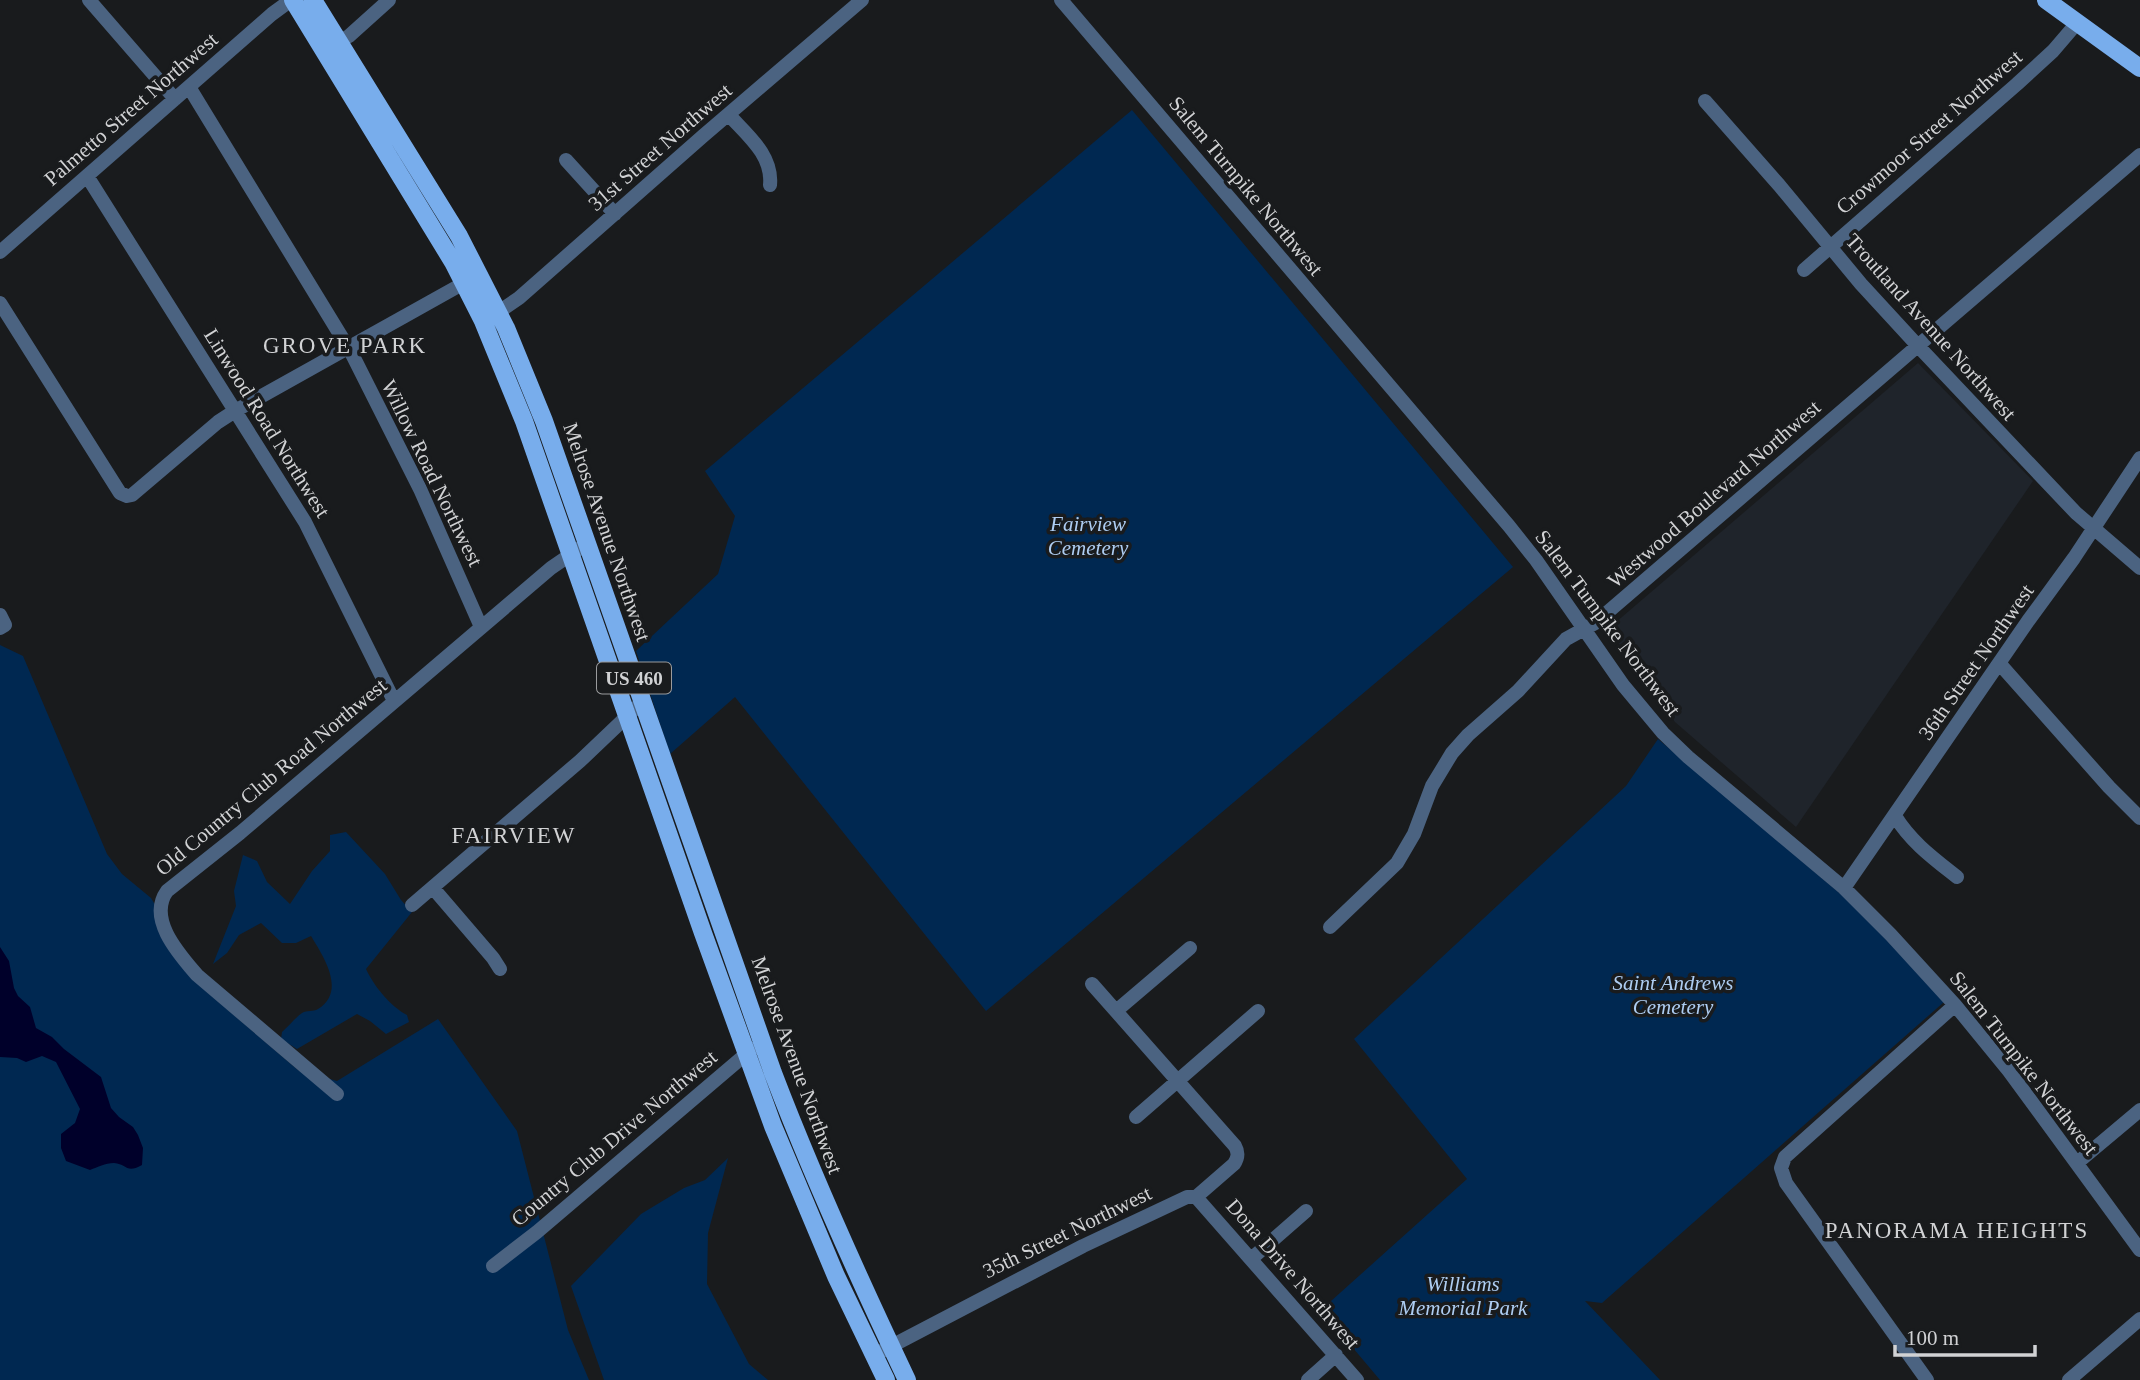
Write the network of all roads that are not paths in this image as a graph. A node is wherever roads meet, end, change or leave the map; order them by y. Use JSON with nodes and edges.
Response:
{"nodes":[{"id":1,"x":89,"y":0,"type":"edge"},
{"id":2,"x":292,"y":0,"type":"edge"},
{"id":3,"x":313,"y":0,"type":"edge"},
{"id":4,"x":389,"y":0,"type":"edge"},
{"id":5,"x":862,"y":0,"type":"edge"},
{"id":6,"x":1061,"y":0,"type":"edge"},
{"id":7,"x":2046,"y":0,"type":"edge"},
{"id":8,"x":2077,"y":23,"type":"junction"},
{"id":9,"x":331,"y":46,"type":"junction"},
{"id":10,"x":2140,"y":68,"type":"edge"},
{"id":11,"x":189,"y":87,"type":"junction"},
{"id":12,"x":175,"y":99,"type":"junction"},
{"id":13,"x":1705,"y":102,"type":"dead end"},
{"id":14,"x":729,"y":115,"type":"junction"},
{"id":15,"x":2140,"y":155,"type":"edge"},
{"id":16,"x":566,"y":160,"type":"dead end"},
{"id":17,"x":88,"y":176,"type":"junction"},
{"id":18,"x":769,"y":185,"type":"dead end"},
{"id":19,"x":615,"y":214,"type":"junction"},
{"id":20,"x":1830,"y":247,"type":"junction"},
{"id":21,"x":0,"y":252,"type":"edge"},
{"id":22,"x":1804,"y":270,"type":"dead end"},
{"id":23,"x":464,"y":283,"type":"junction"},
{"id":24,"x":0,"y":303,"type":"edge"},
{"id":25,"x":491,"y":317,"type":"junction"},
{"id":26,"x":1918,"y":346,"type":"junction"},
{"id":27,"x":349,"y":348,"type":"junction"},
{"id":28,"x":235,"y":411,"type":"junction"},
{"id":29,"x":2140,"y":458,"type":"edge"},
{"id":30,"x":2094,"y":528,"type":"junction"},
{"id":31,"x":586,"y":544,"type":"junction"},
{"id":32,"x":570,"y":554,"type":"junction"},
{"id":33,"x":2140,"y":568,"type":"edge"},
{"id":34,"x":481,"y":627,"type":"junction"},
{"id":35,"x":1584,"y":629,"type":"junction"},
{"id":36,"x":1999,"y":663,"type":"junction"},
{"id":37,"x":394,"y":701,"type":"junction"},
{"id":38,"x":642,"y":702,"type":"junction"},
{"id":39,"x":628,"y":717,"type":"junction"},
{"id":40,"x":1895,"y":816,"type":"junction"},
{"id":41,"x":2140,"y":818,"type":"edge"},
{"id":42,"x":1957,"y":877,"type":"dead end"},
{"id":43,"x":433,"y":888,"type":"junction"},
{"id":44,"x":1844,"y":888,"type":"junction"},
{"id":45,"x":412,"y":905,"type":"dead end"},
{"id":46,"x":1329,"y":927,"type":"dead end"},
{"id":47,"x":1190,"y":948,"type":"dead end"},
{"id":48,"x":500,"y":969,"type":"dead end"},
{"id":49,"x":1091,"y":984,"type":"dead end"},
{"id":50,"x":1955,"y":1006,"type":"junction"},
{"id":51,"x":1116,"y":1011,"type":"junction"},
{"id":52,"x":1258,"y":1011,"type":"dead end"},
{"id":53,"x":763,"y":1044,"type":"junction"},
{"id":54,"x":746,"y":1053,"type":"junction"},
{"id":55,"x":1177,"y":1080,"type":"junction"},
{"id":56,"x":337,"y":1094,"type":"dead end"},
{"id":57,"x":2140,"y":1110,"type":"edge"},
{"id":58,"x":1136,"y":1117,"type":"dead end"},
{"id":59,"x":2077,"y":1163,"type":"junction"},
{"id":60,"x":1196,"y":1197,"type":"junction"},
{"id":61,"x":1306,"y":1211,"type":"dead end"},
{"id":62,"x":2140,"y":1250,"type":"edge"},
{"id":63,"x":1251,"y":1259,"type":"junction"},
{"id":64,"x":493,"y":1266,"type":"dead end"},
{"id":65,"x":2140,"y":1319,"type":"edge"},
{"id":66,"x":891,"y":1346,"type":"junction"},
{"id":67,"x":1336,"y":1355,"type":"junction"},
{"id":68,"x":874,"y":1356,"type":"junction"},
{"id":69,"x":886,"y":1380,"type":"edge"},
{"id":70,"x":907,"y":1380,"type":"edge"},
{"id":71,"x":1308,"y":1380,"type":"edge"},
{"id":72,"x":1357,"y":1380,"type":"edge"},
{"id":73,"x":1927,"y":1380,"type":"edge"},
{"id":74,"x":2068,"y":1380,"type":"edge"}],
"edges":[{"from":1,"to":12,"type":"street"},
{"from":2,"to":9,"type":"main road","name":"Melrose Avenue Northwest","number":"US 460"},
{"from":2,"to":11,"type":"street","name":"Palmetto Street Northwest"},
{"from":3,"to":9,"type":"main road","name":"Melrose Avenue Northwest","number":"US 460"},
{"from":4,"to":9,"type":"street"},
{"from":5,"to":14,"type":"street","name":"31st Street Northwest"},
{"from":6,"to":35,"type":"street","name":"Salem Turnpike Northwest"},
{"from":7,"to":8,"type":"main road"},
{"from":8,"to":10,"type":"main road"},
{"from":8,"to":20,"type":"street","name":"Crowmoor Street Northwest"},
{"from":9,"to":23,"type":"main road","name":"Melrose Avenue Northwest","number":"US 460"},
{"from":9,"to":25,"type":"main road","name":"Melrose Avenue Northwest","number":"US 460"},
{"from":11,"to":12,"type":"street","name":"Palmetto Street Northwest"},
{"from":11,"to":27,"type":"street","name":"Willow Road Northwest"},
{"from":12,"to":17,"type":"street","name":"Palmetto Street Northwest"},
{"from":13,"to":20,"type":"street","name":"Troutland Avenue Northwest"},
{"from":14,"to":18,"type":"street"},
{"from":14,"to":19,"type":"street","name":"31st Street Northwest"},
{"from":15,"to":26,"type":"street","name":"Westwood Boulevard Northwest"},
{"from":16,"to":19,"type":"street"},
{"from":17,"to":21,"type":"street","name":"Palmetto Street Northwest"},
{"from":17,"to":28,"type":"street","name":"Linwood Road Northwest"},
{"from":19,"to":25,"type":"street","name":"31st Street Northwest"},
{"from":20,"to":22,"type":"street","name":"Crowmoor Street Northwest"},
{"from":20,"to":26,"type":"street","name":"Troutland Avenue Northwest"},
{"from":23,"to":25,"type":"main road","name":"Melrose Avenue Northwest","number":"US 460"},
{"from":23,"to":27,"type":"street"},
{"from":24,"to":28,"type":"street"},
{"from":25,"to":31,"type":"main road","name":"Melrose Avenue Northwest","number":"US 460"},
{"from":25,"to":32,"type":"main road","name":"Melrose Avenue Northwest","number":"US 460"},
{"from":26,"to":30,"type":"street","name":"Troutland Avenue Northwest"},
{"from":26,"to":35,"type":"street","name":"Westwood Boulevard Northwest"},
{"from":27,"to":28,"type":"street"},
{"from":27,"to":34,"type":"street","name":"Willow Road Northwest"},
{"from":28,"to":37,"type":"street","name":"Linwood Road Northwest"},
{"from":29,"to":30,"type":"street","name":"36th Street Northwest"},
{"from":30,"to":33,"type":"street","name":"Troutland Avenue Northwest"},
{"from":30,"to":36,"type":"street","name":"36th Street Northwest"},
{"from":31,"to":32,"type":"street","name":"Old Country Club Road Northwest"},
{"from":31,"to":38,"type":"main road","name":"Melrose Avenue Northwest","number":"US 460"},
{"from":32,"to":34,"type":"street","name":"Old Country Club Road Northwest"},
{"from":32,"to":39,"type":"main road","name":"Melrose Avenue Northwest","number":"US 460"},
{"from":34,"to":37,"type":"street","name":"Old Country Club Road Northwest"},
{"from":35,"to":44,"type":"street","name":"Salem Turnpike Northwest"},
{"from":35,"to":46,"type":"street","name":"Westwood Boulevard Northwest"},
{"from":36,"to":40,"type":"street","name":"36th Street Northwest"},
{"from":36,"to":41,"type":"street"},
{"from":37,"to":56,"type":"street","name":"Old Country Club Road Northwest"},
{"from":38,"to":39,"type":"street"},
{"from":38,"to":53,"type":"main road","name":"Melrose Avenue Northwest","number":"US 460"},
{"from":39,"to":43,"type":"street"},
{"from":39,"to":54,"type":"main road","name":"Melrose Avenue Northwest","number":"US 460"},
{"from":40,"to":42,"type":"street"},
{"from":40,"to":44,"type":"street","name":"36th Street Northwest"},
{"from":43,"to":45,"type":"street"},
{"from":43,"to":48,"type":"street"},
{"from":44,"to":50,"type":"street","name":"Salem Turnpike Northwest"},
{"from":47,"to":51,"type":"street"},
{"from":49,"to":51,"type":"street"},
{"from":50,"to":59,"type":"street","name":"Salem Turnpike Northwest"},
{"from":50,"to":73,"type":"street"},
{"from":51,"to":55,"type":"street"},
{"from":52,"to":55,"type":"street"},
{"from":53,"to":54,"type":"street","name":"Country Club Drive Northwest"},
{"from":53,"to":66,"type":"main road","name":"Melrose Avenue Northwest","number":"US 460"},
{"from":54,"to":64,"type":"street","name":"Country Club Drive Northwest"},
{"from":54,"to":68,"type":"main road","name":"Melrose Avenue Northwest","number":"US 460"},
{"from":55,"to":58,"type":"street"},
{"from":55,"to":60,"type":"street","name":"35th Street Northwest"},
{"from":57,"to":59,"type":"street"},
{"from":59,"to":62,"type":"street","name":"Salem Turnpike Northwest"},
{"from":60,"to":63,"type":"street","name":"Dona Drive Northwest"},
{"from":60,"to":66,"type":"street","name":"35th Street Northwest"},
{"from":61,"to":63,"type":"street"},
{"from":63,"to":67,"type":"street","name":"Dona Drive Northwest"},
{"from":65,"to":74,"type":"street"},
{"from":66,"to":68,"type":"street","name":"35th Street Northwest"},
{"from":66,"to":70,"type":"main road","name":"Melrose Avenue Northwest","number":"US 460"},
{"from":67,"to":71,"type":"street"},
{"from":67,"to":72,"type":"street","name":"Dona Drive Northwest"},
{"from":68,"to":69,"type":"main road","name":"Melrose Avenue Northwest","number":"US 460"}]}
